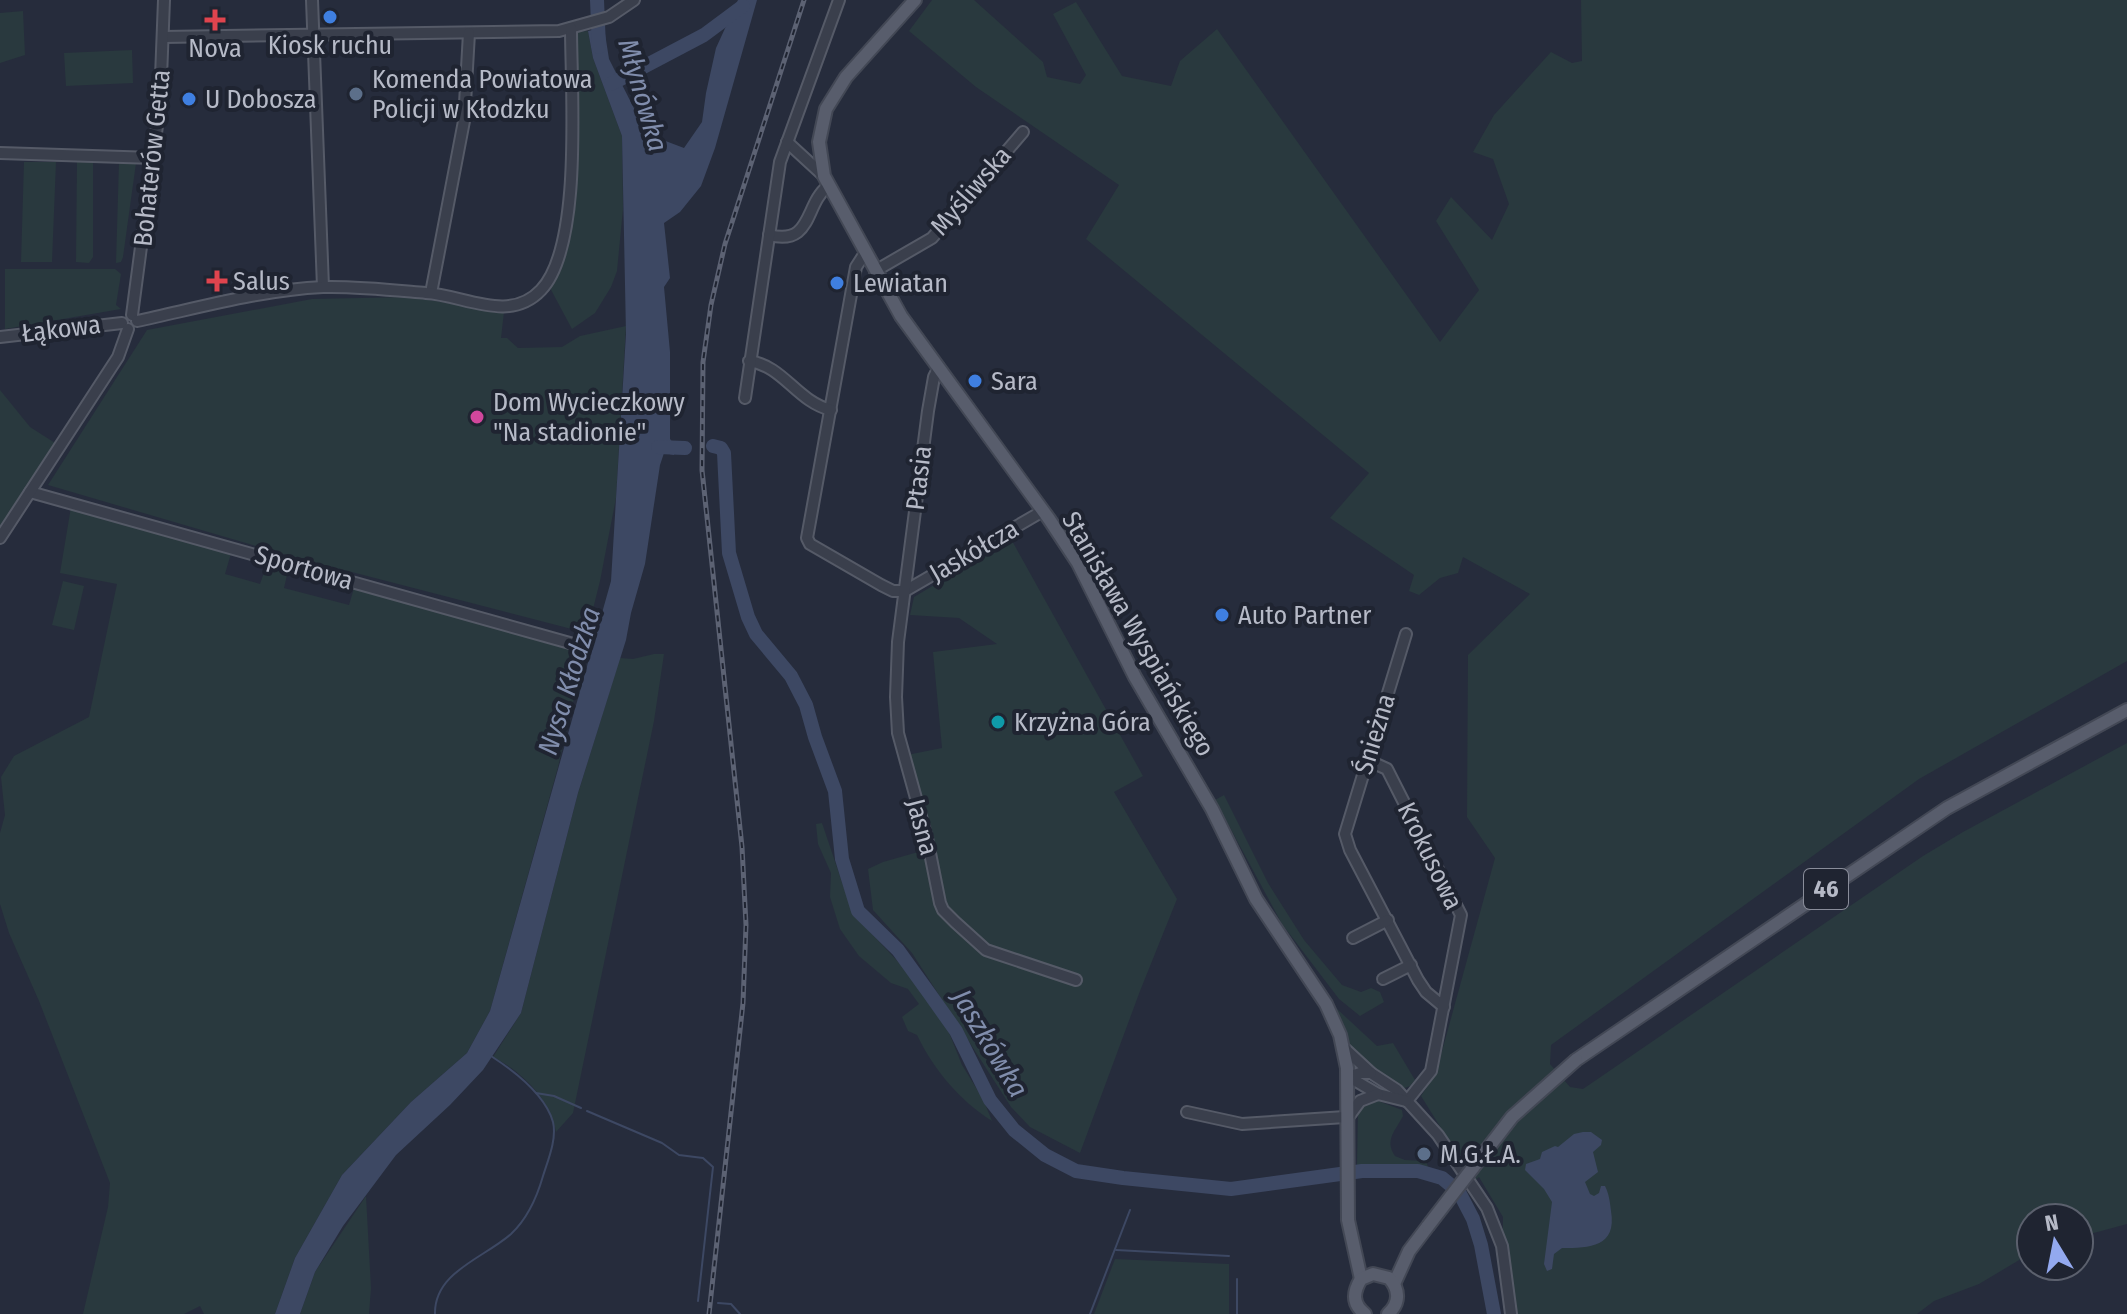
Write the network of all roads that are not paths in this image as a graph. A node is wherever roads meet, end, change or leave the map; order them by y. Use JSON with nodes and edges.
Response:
{"nodes":[{"id":1,"x":164,"y":0,"type":"edge"},
{"id":2,"x":312,"y":0,"type":"edge"},
{"id":3,"x":634,"y":0,"type":"edge"},
{"id":4,"x":839,"y":0,"type":"edge"},
{"id":5,"x":915,"y":0,"type":"edge"},
{"id":6,"x":571,"y":28,"type":"junction"},
{"id":7,"x":469,"y":33,"type":"junction"},
{"id":8,"x":307,"y":35,"type":"junction"},
{"id":9,"x":163,"y":37,"type":"junction"},
{"id":10,"x":1023,"y":132,"type":"dead end"},
{"id":11,"x":787,"y":142,"type":"junction"},
{"id":12,"x":0,"y":153,"type":"edge"},
{"id":13,"x":154,"y":158,"type":"junction"},
{"id":14,"x":826,"y":181,"type":"junction"},
{"id":15,"x":769,"y":235,"type":"junction"},
{"id":16,"x":865,"y":253,"type":"junction"},
{"id":17,"x":875,"y":271,"type":"junction"},
{"id":18,"x":323,"y":287,"type":"junction"},
{"id":19,"x":431,"y":293,"type":"junction"},
{"id":20,"x":134,"y":318,"type":"junction"},
{"id":21,"x":125,"y":326,"type":"junction"},
{"id":22,"x":0,"y":337,"type":"edge"},
{"id":23,"x":749,"y":361,"type":"junction"},
{"id":24,"x":939,"y":367,"type":"junction"},
{"id":25,"x":745,"y":398,"type":"dead end"},
{"id":26,"x":831,"y":410,"type":"junction"},
{"id":27,"x":30,"y":492,"type":"junction"},
{"id":28,"x":1043,"y":511,"type":"junction"},
{"id":29,"x":0,"y":538,"type":"edge"},
{"id":30,"x":905,"y":591,"type":"junction"},
{"id":31,"x":1406,"y":634,"type":"dead end"},
{"id":32,"x":577,"y":645,"type":"dead end"},
{"id":33,"x":2127,"y":710,"type":"edge"},
{"id":34,"x":1367,"y":760,"type":"junction"},
{"id":35,"x":1388,"y":920,"type":"junction"},
{"id":36,"x":1353,"y":938,"type":"dead end"},
{"id":37,"x":1411,"y":965,"type":"junction"},
{"id":38,"x":1383,"y":979,"type":"dead end"},
{"id":39,"x":1076,"y":980,"type":"dead end"},
{"id":40,"x":1444,"y":1007,"type":"junction"},
{"id":41,"x":1344,"y":1048,"type":"junction"},
{"id":42,"x":1371,"y":1073,"type":"junction"},
{"id":43,"x":1349,"y":1077,"type":"junction"},
{"id":44,"x":1378,"y":1094,"type":"junction"},
{"id":45,"x":1407,"y":1101,"type":"junction"},
{"id":46,"x":1187,"y":1112,"type":"dead end"},
{"id":47,"x":1349,"y":1116,"type":"junction"},
{"id":48,"x":1409,"y":1251,"type":"junction"},
{"id":49,"x":1372,"y":1276,"type":"junction"},
{"id":50,"x":1394,"y":1284,"type":"junction"},
{"id":51,"x":1360,"y":1312,"type":"edge"},
{"id":52,"x":1388,"y":1314,"type":"edge"},
{"id":53,"x":1511,"y":1314,"type":"edge"}],
"edges":[{"from":1,"to":9,"type":"street","name":"Bohaterów Getta"},
{"from":2,"to":8,"type":"street"},
{"from":3,"to":6,"type":"street"},
{"from":4,"to":11,"type":"street"},
{"from":5,"to":14,"type":"main road","name":"Stanisława Wyspiańskiego"},
{"from":6,"to":7,"type":"street"},
{"from":6,"to":19,"type":"street"},
{"from":7,"to":8,"type":"street"},
{"from":7,"to":19,"type":"street"},
{"from":8,"to":9,"type":"street"},
{"from":8,"to":18,"type":"street"},
{"from":9,"to":13,"type":"street","name":"Bohaterów Getta"},
{"from":10,"to":17,"type":"street","name":"Myśliwska"},
{"from":11,"to":14,"type":"street"},
{"from":11,"to":15,"type":"street"},
{"from":12,"to":13,"type":"street"},
{"from":13,"to":20,"type":"street","name":"Bohaterów Getta"},
{"from":14,"to":15,"type":"street"},
{"from":14,"to":16,"type":"main road","name":"Stanisława Wyspiańskiego"},
{"from":15,"to":23,"type":"street"},
{"from":16,"to":17,"type":"main road","name":"Stanisława Wyspiańskiego"},
{"from":16,"to":26,"type":"street"},
{"from":17,"to":24,"type":"main road","name":"Stanisława Wyspiańskiego"},
{"from":18,"to":19,"type":"street"},
{"from":18,"to":20,"type":"street"},
{"from":20,"to":21,"type":"street"},
{"from":21,"to":22,"type":"street","name":"Łąkowa"},
{"from":21,"to":27,"type":"street"},
{"from":23,"to":25,"type":"street"},
{"from":23,"to":26,"type":"street"},
{"from":24,"to":28,"type":"main road","name":"Stanisława Wyspiańskiego"},
{"from":24,"to":30,"type":"street","name":"Ptasia"},
{"from":26,"to":30,"type":"street"},
{"from":27,"to":29,"type":"street"},
{"from":27,"to":32,"type":"street","name":"Sportowa"},
{"from":28,"to":30,"type":"street","name":"Jaskółcza"},
{"from":28,"to":41,"type":"main road","name":"Stanisława Wyspiańskiego"},
{"from":30,"to":39,"type":"street","name":"Jasna"},
{"from":31,"to":34,"type":"street","name":"Śnieżna"},
{"from":33,"to":48,"type":"main road","number":"46","bridge":true},
{"from":34,"to":35,"type":"street","name":"Śnieżna"},
{"from":34,"to":40,"type":"street","name":"Krokusowa"},
{"from":35,"to":36,"type":"street"},
{"from":35,"to":37,"type":"street"},
{"from":37,"to":38,"type":"street"},
{"from":37,"to":40,"type":"street"},
{"from":40,"to":45,"type":"street","name":"Krokusowa"},
{"from":41,"to":42,"type":"street"},
{"from":41,"to":43,"type":"main road","name":"Stanisława Wyspiańskiego"},
{"from":42,"to":43,"type":"street"},
{"from":42,"to":45,"type":"street"},
{"from":43,"to":44,"type":"street"},
{"from":43,"to":47,"type":"main road","name":"Stanisława Wyspiańskiego"},
{"from":44,"to":45,"type":"street"},
{"from":44,"to":47,"type":"street"},
{"from":45,"to":53,"type":"street"},
{"from":46,"to":47,"type":"street"},
{"from":47,"to":49,"type":"main road","name":"Stanisława Wyspiańskiego"},
{"from":48,"to":49,"type":"main road","number":"46"},
{"from":48,"to":50,"type":"main road","number":"46"},
{"from":49,"to":50,"type":"main road","name":"Stanisława Wyspiańskiego"},
{"from":49,"to":51,"type":"main road"},
{"from":50,"to":52,"type":"main road","number":"46"}]}
